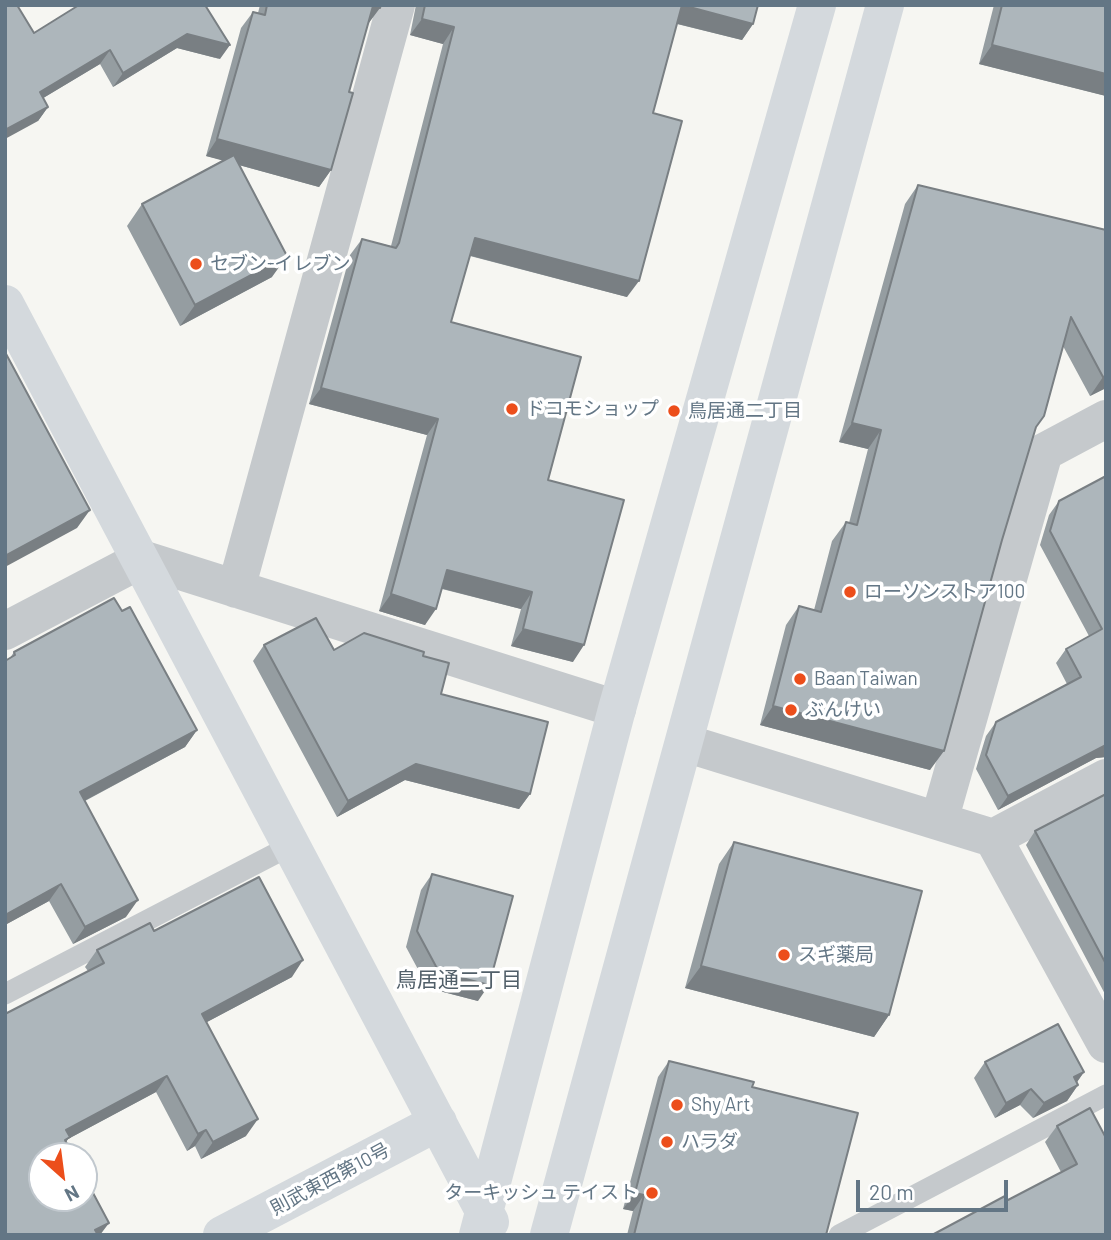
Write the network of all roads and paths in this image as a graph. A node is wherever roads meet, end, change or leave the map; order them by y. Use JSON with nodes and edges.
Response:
{"nodes":[{"id":1,"x":396,"y":5,"type":"edge"},
{"id":2,"x":817,"y":5,"type":"edge"},
{"id":3,"x":886,"y":5,"type":"edge"},
{"id":4,"x":5,"y":304,"type":"edge"},
{"id":5,"x":1106,"y":419,"type":"edge"},
{"id":6,"x":142,"y":559,"type":"junction"},
{"id":7,"x":236,"y":589,"type":"junction"},
{"id":8,"x":5,"y":631,"type":"edge"},
{"id":9,"x":617,"y":709,"type":"junction"},
{"id":10,"x":685,"y":743,"type":"junction"},
{"id":11,"x":1106,"y":778,"type":"edge"},
{"id":12,"x":939,"y":821,"type":"junction"},
{"id":13,"x":993,"y":838,"type":"junction"},
{"id":14,"x":292,"y":845,"type":"junction"},
{"id":15,"x":5,"y":994,"type":"edge"},
{"id":16,"x":1106,"y":1044,"type":"edge"},
{"id":17,"x":1106,"y":1095,"type":"edge"},
{"id":18,"x":438,"y":1122,"type":"junction"},
{"id":19,"x":487,"y":1227,"type":"edge"},
{"id":20,"x":222,"y":1235,"type":"edge"},
{"id":21,"x":549,"y":1235,"type":"edge"},
{"id":22,"x":839,"y":1235,"type":"edge"}],
"edges":[{"from":1,"to":7,"type":"street"},
{"from":2,"to":9,"type":"street"},
{"from":3,"to":10,"type":"street"},
{"from":4,"to":6,"type":"street"},
{"from":5,"to":12,"type":"street"},
{"from":6,"to":7,"type":"street"},
{"from":6,"to":8,"type":"street"},
{"from":6,"to":14,"type":"street"},
{"from":7,"to":9,"type":"street"},
{"from":9,"to":19,"type":"street"},
{"from":10,"to":12,"type":"street"},
{"from":10,"to":21,"type":"street"},
{"from":11,"to":13,"type":"street"},
{"from":12,"to":13,"type":"street"},
{"from":13,"to":16,"type":"street"},
{"from":14,"to":15,"type":"lane"},
{"from":14,"to":18,"type":"street"},
{"from":17,"to":22,"type":"lane"},
{"from":18,"to":19,"type":"street"},
{"from":18,"to":20,"type":"street","name":"則武東西第10号"}]}
